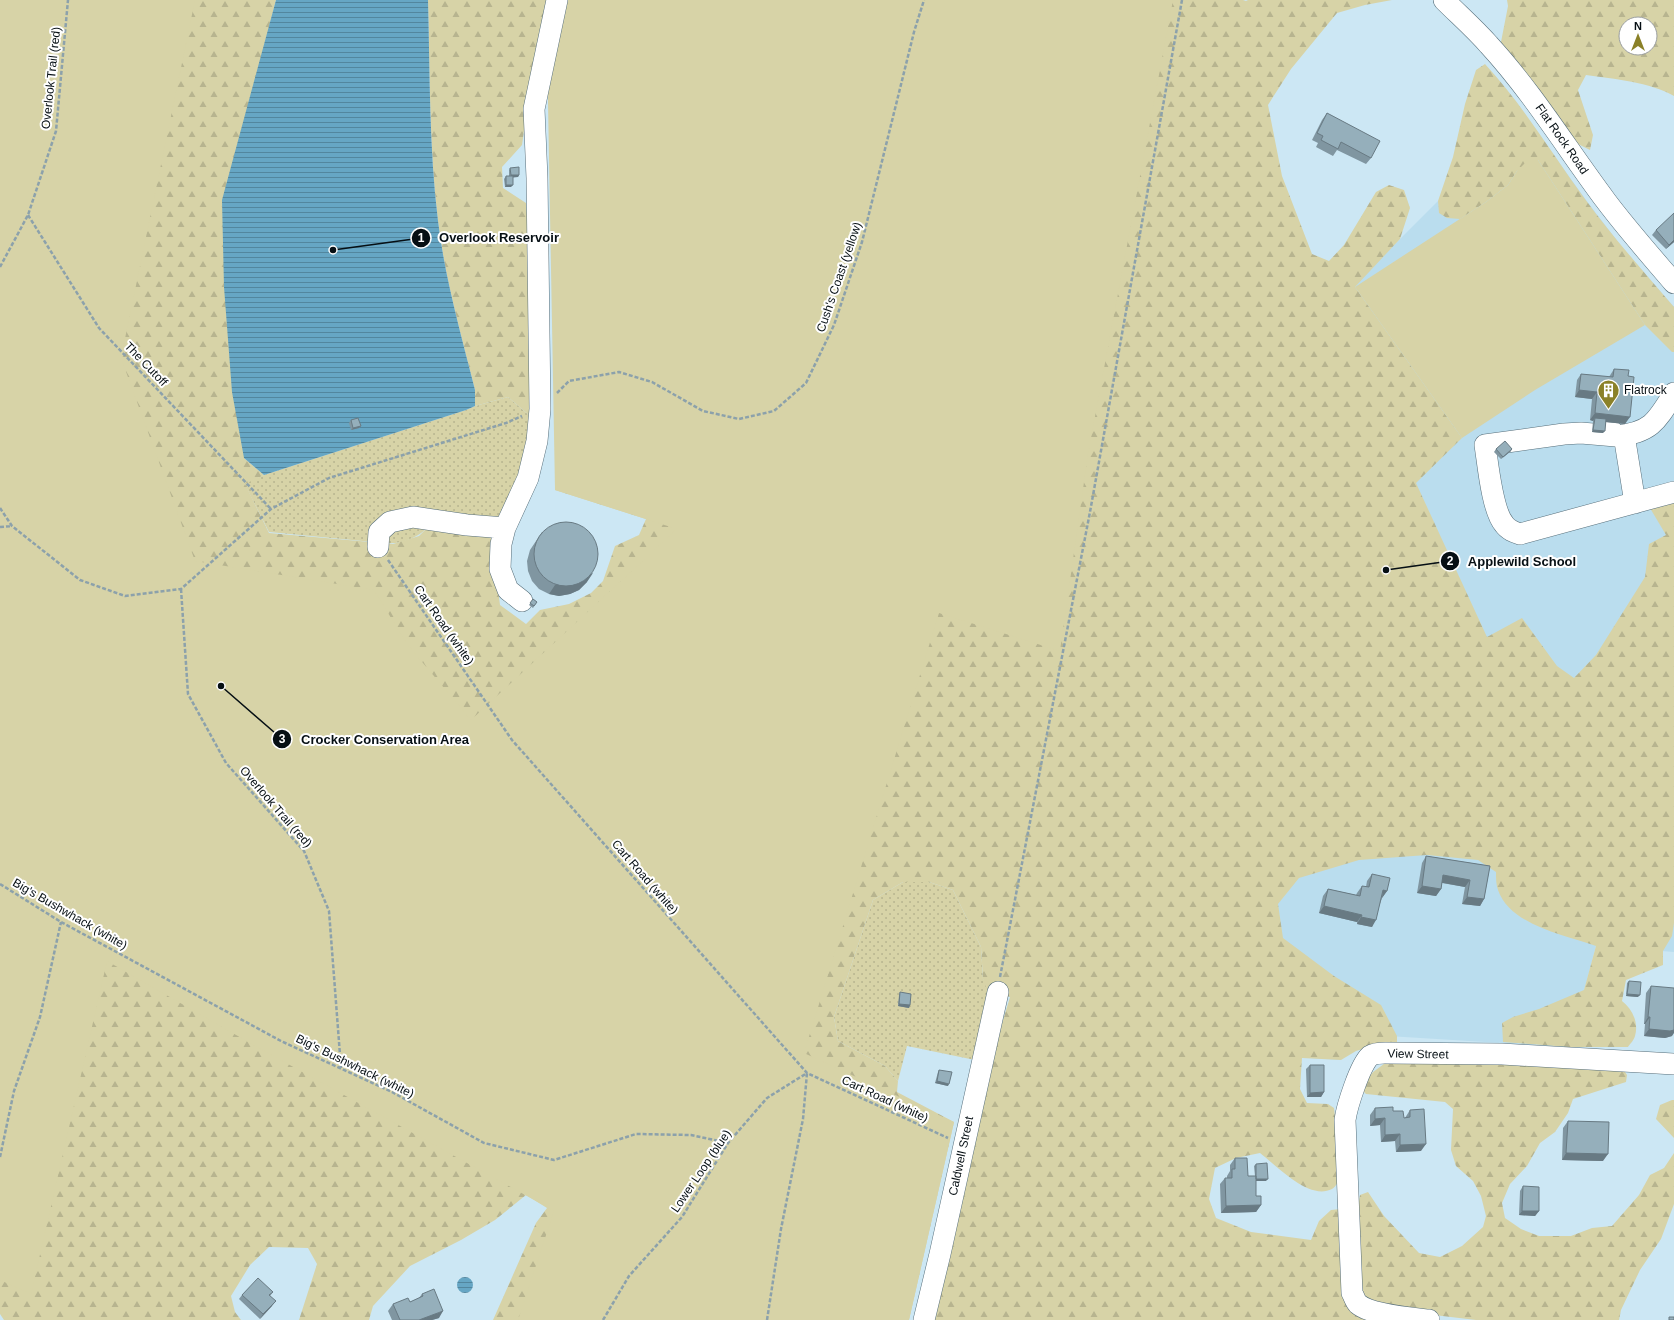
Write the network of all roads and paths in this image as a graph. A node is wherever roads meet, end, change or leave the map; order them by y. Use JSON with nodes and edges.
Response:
{"nodes":[{"id":1,"x":68,"y":0,"type":"edge"},
{"id":2,"x":557,"y":0,"type":"edge"},
{"id":3,"x":924,"y":0,"type":"edge"},
{"id":4,"x":1182,"y":0,"type":"edge"},
{"id":5,"x":1444,"y":0,"type":"edge"},
{"id":6,"x":28,"y":215,"type":"junction"},
{"id":7,"x":0,"y":267,"type":"edge"},
{"id":8,"x":1674,"y":284,"type":"edge"},
{"id":9,"x":1674,"y":393,"type":"edge"},
{"id":10,"x":540,"y":408,"type":"junction"},
{"id":11,"x":1603,"y":432,"type":"junction"},
{"id":12,"x":1674,"y":492,"type":"edge"},
{"id":13,"x":1635,"y":502,"type":"junction"},
{"id":14,"x":0,"y":508,"type":"edge"},
{"id":15,"x":271,"y":509,"type":"junction"},
{"id":16,"x":12,"y":526,"type":"junction"},
{"id":17,"x":0,"y":527,"type":"edge"},
{"id":18,"x":506,"y":528,"type":"junction"},
{"id":19,"x":378,"y":547,"type":"joint"},
{"id":20,"x":181,"y":589,"type":"junction"},
{"id":21,"x":522,"y":601,"type":"dead end"},
{"id":22,"x":0,"y":884,"type":"edge"},
{"id":23,"x":61,"y":922,"type":"junction"},
{"id":24,"x":998,"y":992,"type":"joint"},
{"id":25,"x":1674,"y":1064,"type":"edge"},
{"id":26,"x":341,"y":1068,"type":"junction"},
{"id":27,"x":807,"y":1073,"type":"junction"},
{"id":28,"x":728,"y":1143,"type":"junction"},
{"id":29,"x":963,"y":1145,"type":"junction"},
{"id":30,"x":0,"y":1157,"type":"edge"},
{"id":31,"x":602,"y":1320,"type":"edge"},
{"id":32,"x":767,"y":1320,"type":"edge"},
{"id":33,"x":924,"y":1320,"type":"edge"},
{"id":34,"x":1429,"y":1320,"type":"edge"}],
"edges":[{"from":1,"to":6,"type":"path","name":"Overlook Trail (red)"},
{"from":2,"to":10,"type":"street"},
{"from":3,"to":10,"type":"path","name":"Cush's Coast (yellow)"},
{"from":4,"to":24,"type":"path"},
{"from":5,"to":8,"type":"street","name":"Flat Rock Road"},
{"from":6,"to":7,"type":"path","name":"Overlook Trail (red)"},
{"from":6,"to":15,"type":"path","name":"The Cutoff"},
{"from":9,"to":11,"type":"street"},
{"from":10,"to":15,"type":"path","name":"Cush's Coast (yellow)"},
{"from":10,"to":18,"type":"street"},
{"from":11,"to":13,"type":"street"},
{"from":11,"to":13,"type":"street"},
{"from":12,"to":13,"type":"street"},
{"from":14,"to":16,"type":"path"},
{"from":15,"to":20,"type":"path"},
{"from":16,"to":17,"type":"path"},
{"from":16,"to":20,"type":"path"},
{"from":18,"to":19,"type":"street"},
{"from":18,"to":21,"type":"street"},
{"from":19,"to":27,"type":"path","name":"Cart Road (white)"},
{"from":20,"to":26,"type":"path","name":"Overlook Trail (red)"},
{"from":22,"to":23,"type":"path","name":"Big's Bushwhack (white)"},
{"from":23,"to":26,"type":"path","name":"Big's Bushwhack (white)"},
{"from":23,"to":30,"type":"path"},
{"from":24,"to":29,"type":"street","name":"Caldwell Street"},
{"from":25,"to":34,"type":"street","name":"View Street"},
{"from":26,"to":28,"type":"path","name":"Big's Bushwhack (white)"},
{"from":27,"to":28,"type":"path","name":"Lower Loop (blue)"},
{"from":27,"to":29,"type":"path","name":"Cart Road (white)"},
{"from":27,"to":32,"type":"path"},
{"from":28,"to":31,"type":"path","name":"Lower Loop (blue)"},
{"from":29,"to":33,"type":"street","name":"Caldwell Street"}]}
